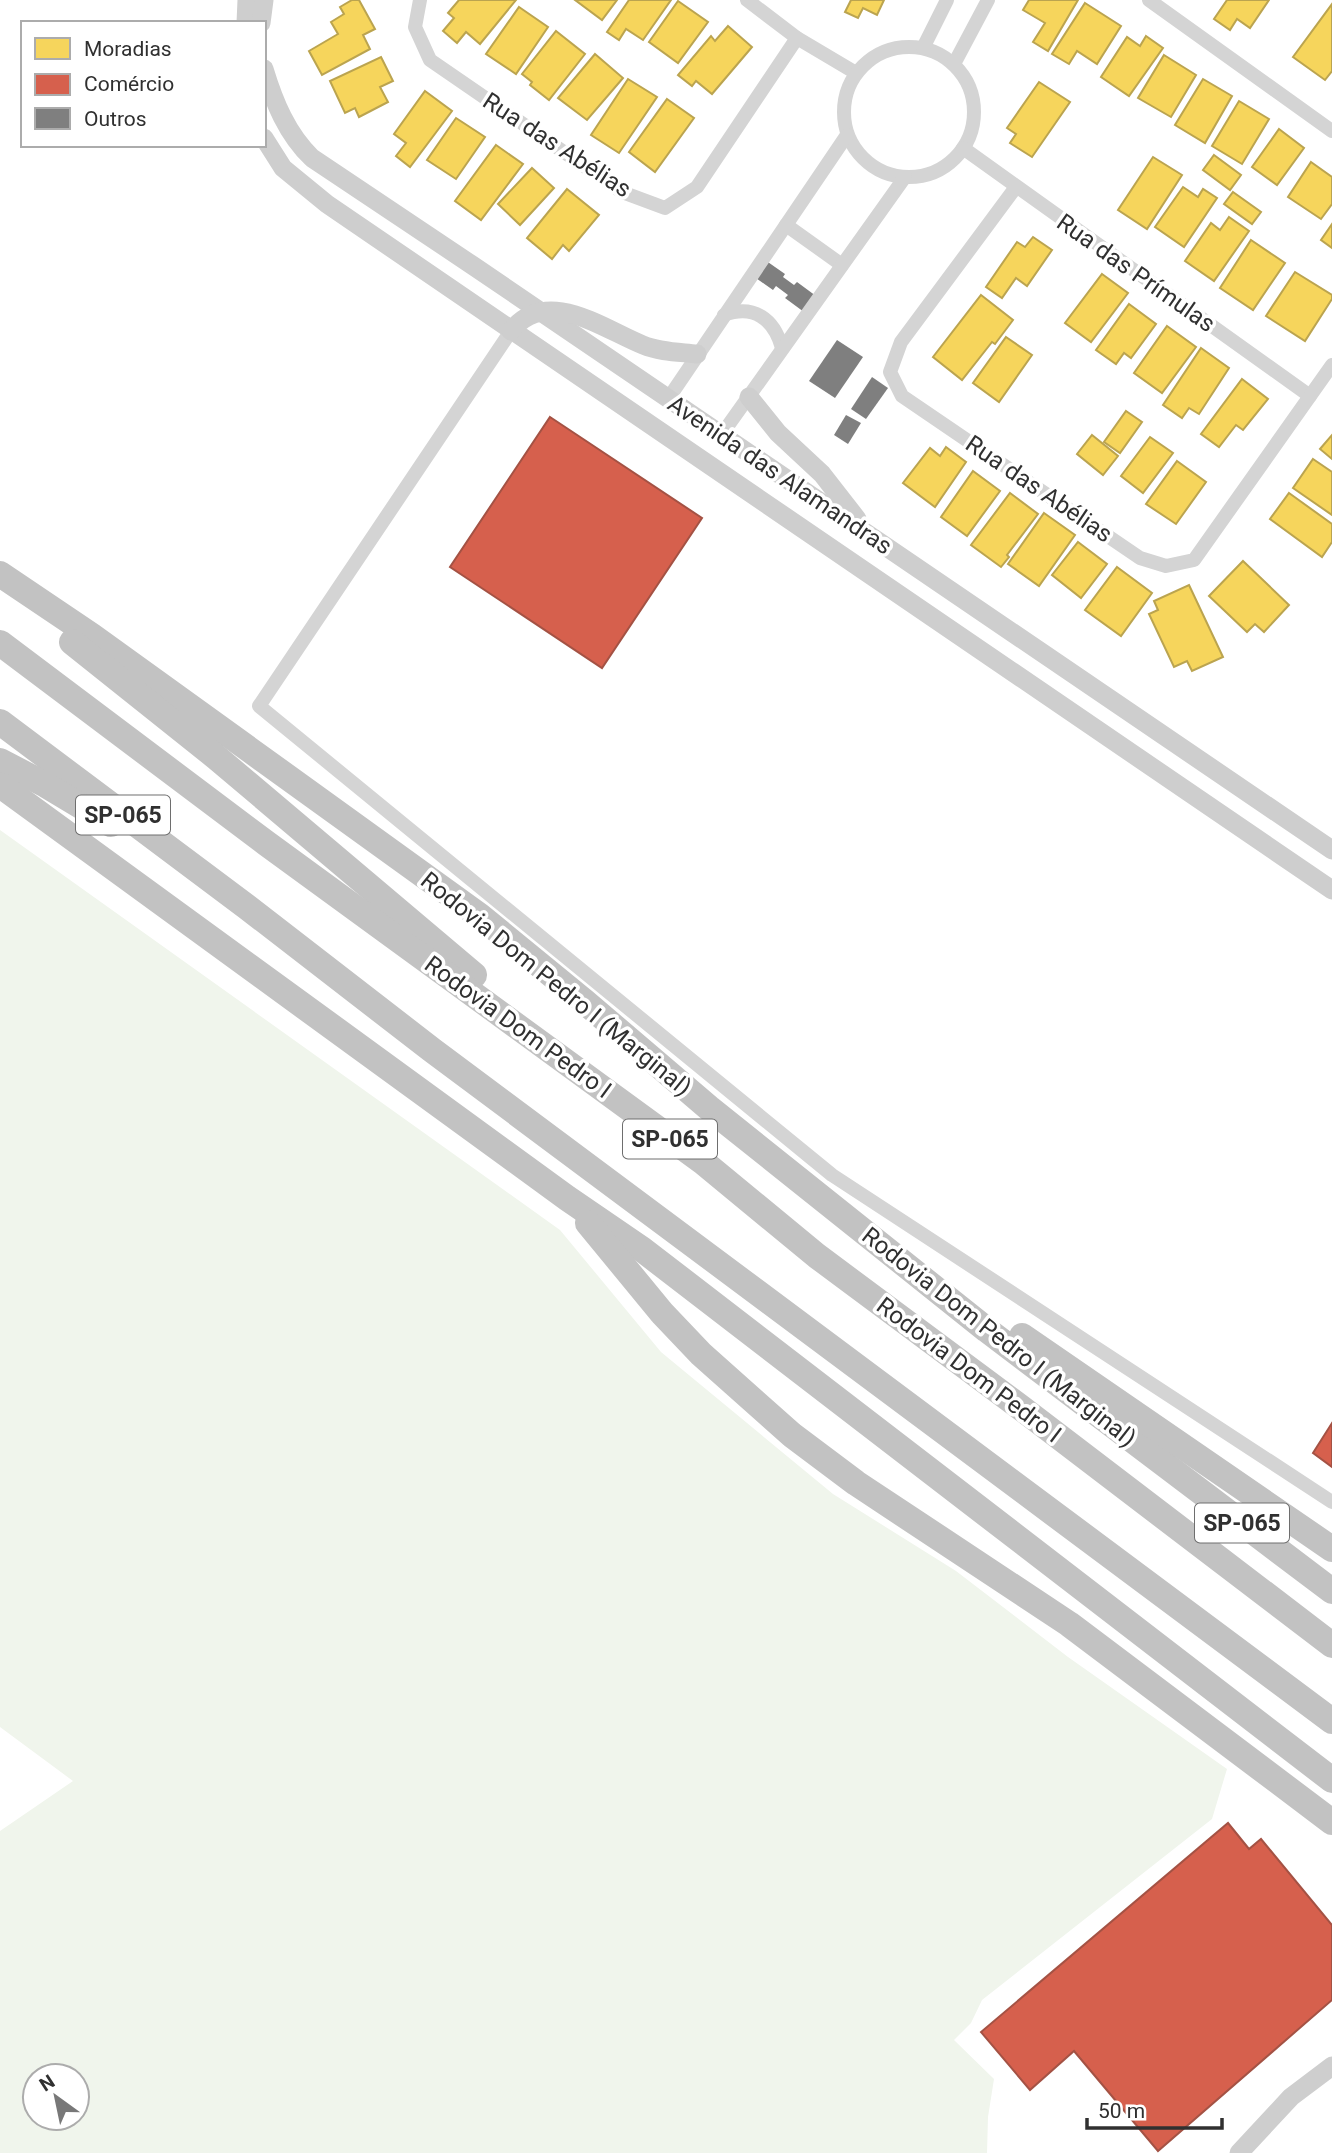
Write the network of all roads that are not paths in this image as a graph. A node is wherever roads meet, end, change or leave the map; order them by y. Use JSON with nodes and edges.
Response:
{"nodes":[{"id":1,"x":247,"y":0,"type":"edge"},
{"id":2,"x":264,"y":0,"type":"edge"},
{"id":3,"x":420,"y":0,"type":"edge"},
{"id":4,"x":747,"y":0,"type":"edge"},
{"id":5,"x":947,"y":0,"type":"edge"},
{"id":6,"x":988,"y":0,"type":"edge"},
{"id":7,"x":1149,"y":0,"type":"edge"},
{"id":8,"x":246,"y":21,"type":"edge"},
{"id":9,"x":261,"y":21,"type":"edge"},
{"id":10,"x":797,"y":38,"type":"junction"},
{"id":11,"x":923,"y":48,"type":"junction"},
{"id":12,"x":954,"y":64,"type":"junction"},
{"id":13,"x":856,"y":73,"type":"junction"},
{"id":14,"x":266,"y":76,"type":"edge"},
{"id":15,"x":1332,"y":131,"type":"edge"},
{"id":16,"x":847,"y":135,"type":"junction"},
{"id":17,"x":266,"y":141,"type":"edge"},
{"id":18,"x":963,"y":148,"type":"junction"},
{"id":19,"x":905,"y":177,"type":"junction"},
{"id":20,"x":1016,"y":187,"type":"junction"},
{"id":21,"x":786,"y":225,"type":"junction"},
{"id":22,"x":842,"y":265,"type":"junction"},
{"id":23,"x":540,"y":311,"type":"junction"},
{"id":24,"x":724,"y":315,"type":"junction"},
{"id":25,"x":511,"y":331,"type":"junction"},
{"id":26,"x":782,"y":348,"type":"junction"},
{"id":27,"x":697,"y":354,"type":"junction"},
{"id":28,"x":1332,"y":365,"type":"edge"},
{"id":29,"x":1310,"y":396,"type":"junction"},
{"id":30,"x":749,"y":397,"type":"junction"},
{"id":31,"x":668,"y":399,"type":"junction"},
{"id":32,"x":722,"y":434,"type":"junction"},
{"id":33,"x":868,"y":534,"type":"junction"},
{"id":34,"x":0,"y":574,"type":"edge"},
{"id":35,"x":0,"y":584,"type":"edge"},
{"id":36,"x":974,"y":606,"type":"junction"},
{"id":37,"x":955,"y":633,"type":"junction"},
{"id":38,"x":0,"y":643,"type":"edge"},
{"id":39,"x":0,"y":722,"type":"edge"},
{"id":40,"x":0,"y":761,"type":"edge"},
{"id":41,"x":0,"y":785,"type":"edge"},
{"id":42,"x":1332,"y":850,"type":"edge"},
{"id":43,"x":1332,"y":889,"type":"edge"},
{"id":44,"x":247,"y":907,"type":"junction"},
{"id":45,"x":643,"y":1119,"type":"junction"},
{"id":46,"x":567,"y":1198,"type":"junction"},
{"id":47,"x":877,"y":1243,"type":"junction"},
{"id":48,"x":1332,"y":1502,"type":"edge"},
{"id":49,"x":1332,"y":1549,"type":"edge"},
{"id":50,"x":1332,"y":1591,"type":"edge"},
{"id":51,"x":1332,"y":1645,"type":"edge"},
{"id":52,"x":1332,"y":1721,"type":"edge"},
{"id":53,"x":1332,"y":1780,"type":"edge"},
{"id":54,"x":1332,"y":1822,"type":"edge"},
{"id":55,"x":1332,"y":2066,"type":"edge"},
{"id":56,"x":1239,"y":2153,"type":"edge"}],
"edges":[{"from":1,"to":8,"type":"street"},
{"from":2,"to":9,"type":"street"},
{"from":3,"to":10,"type":"street","name":"Rua das Abélias"},
{"from":4,"to":10,"type":"street"},
{"from":5,"to":11,"type":"street"},
{"from":6,"to":12,"type":"street"},
{"from":7,"to":15,"type":"street"},
{"from":10,"to":13,"type":"street"},
{"from":11,"to":12,"type":"street"},
{"from":11,"to":13,"type":"street"},
{"from":12,"to":18,"type":"street"},
{"from":13,"to":16,"type":"street"},
{"from":14,"to":23,"type":"street","name":"Avenida das Alamandras"},
{"from":16,"to":19,"type":"street"},
{"from":16,"to":21,"type":"street"},
{"from":17,"to":25,"type":"street","name":"Avenida das Alamandras"},
{"from":18,"to":19,"type":"street"},
{"from":18,"to":20,"type":"street","name":"Rua das Prímulas"},
{"from":19,"to":22,"type":"street"},
{"from":20,"to":29,"type":"street","name":"Rua das Prímulas"},
{"from":20,"to":29,"type":"street","name":"Rua das Abélias"},
{"from":21,"to":22,"type":"street"},
{"from":21,"to":24,"type":"street"},
{"from":22,"to":26,"type":"street"},
{"from":23,"to":25,"type":"street"},
{"from":23,"to":27,"type":"street"},
{"from":23,"to":31,"type":"street","name":"Avenida das Alamandras"},
{"from":24,"to":26,"type":"street"},
{"from":24,"to":27,"type":"street"},
{"from":25,"to":37,"type":"street","name":"Avenida das Alamandras"},
{"from":25,"to":48,"type":"street"},
{"from":26,"to":30,"type":"street"},
{"from":27,"to":31,"type":"street"},
{"from":28,"to":29,"type":"street","name":"Rua das Abélias"},
{"from":30,"to":32,"type":"street"},
{"from":30,"to":33,"type":"street"},
{"from":31,"to":32,"type":"street","name":"Avenida das Alamandras"},
{"from":32,"to":33,"type":"street","name":"Avenida das Alamandras"},
{"from":33,"to":36,"type":"street","name":"Avenida das Alamandras"},
{"from":34,"to":47,"type":"highway","name":"Rodovia Dom Pedro I (Marginal)","number":"SP-065"},
{"from":35,"to":45,"type":"highway"},
{"from":36,"to":37,"type":"street"},
{"from":36,"to":42,"type":"street","name":"Avenida das Alamandras"},
{"from":37,"to":43,"type":"street","name":"Avenida das Alamandras"},
{"from":38,"to":45,"type":"highway","name":"Rodovia Dom Pedro I","number":"SP-065"},
{"from":39,"to":44,"type":"highway","number":"SP-065"},
{"from":40,"to":44,"type":"highway"},
{"from":41,"to":46,"type":"highway"},
{"from":44,"to":52,"type":"highway","number":"SP-065"},
{"from":45,"to":51,"type":"highway","name":"Rodovia Dom Pedro I","number":"SP-065"},
{"from":46,"to":53,"type":"highway"},
{"from":46,"to":54,"type":"highway"},
{"from":47,"to":49,"type":"highway"},
{"from":47,"to":50,"type":"highway","name":"Rodovia Dom Pedro I (Marginal)","number":"SP-065"},
{"from":55,"to":56,"type":"street"}]}
